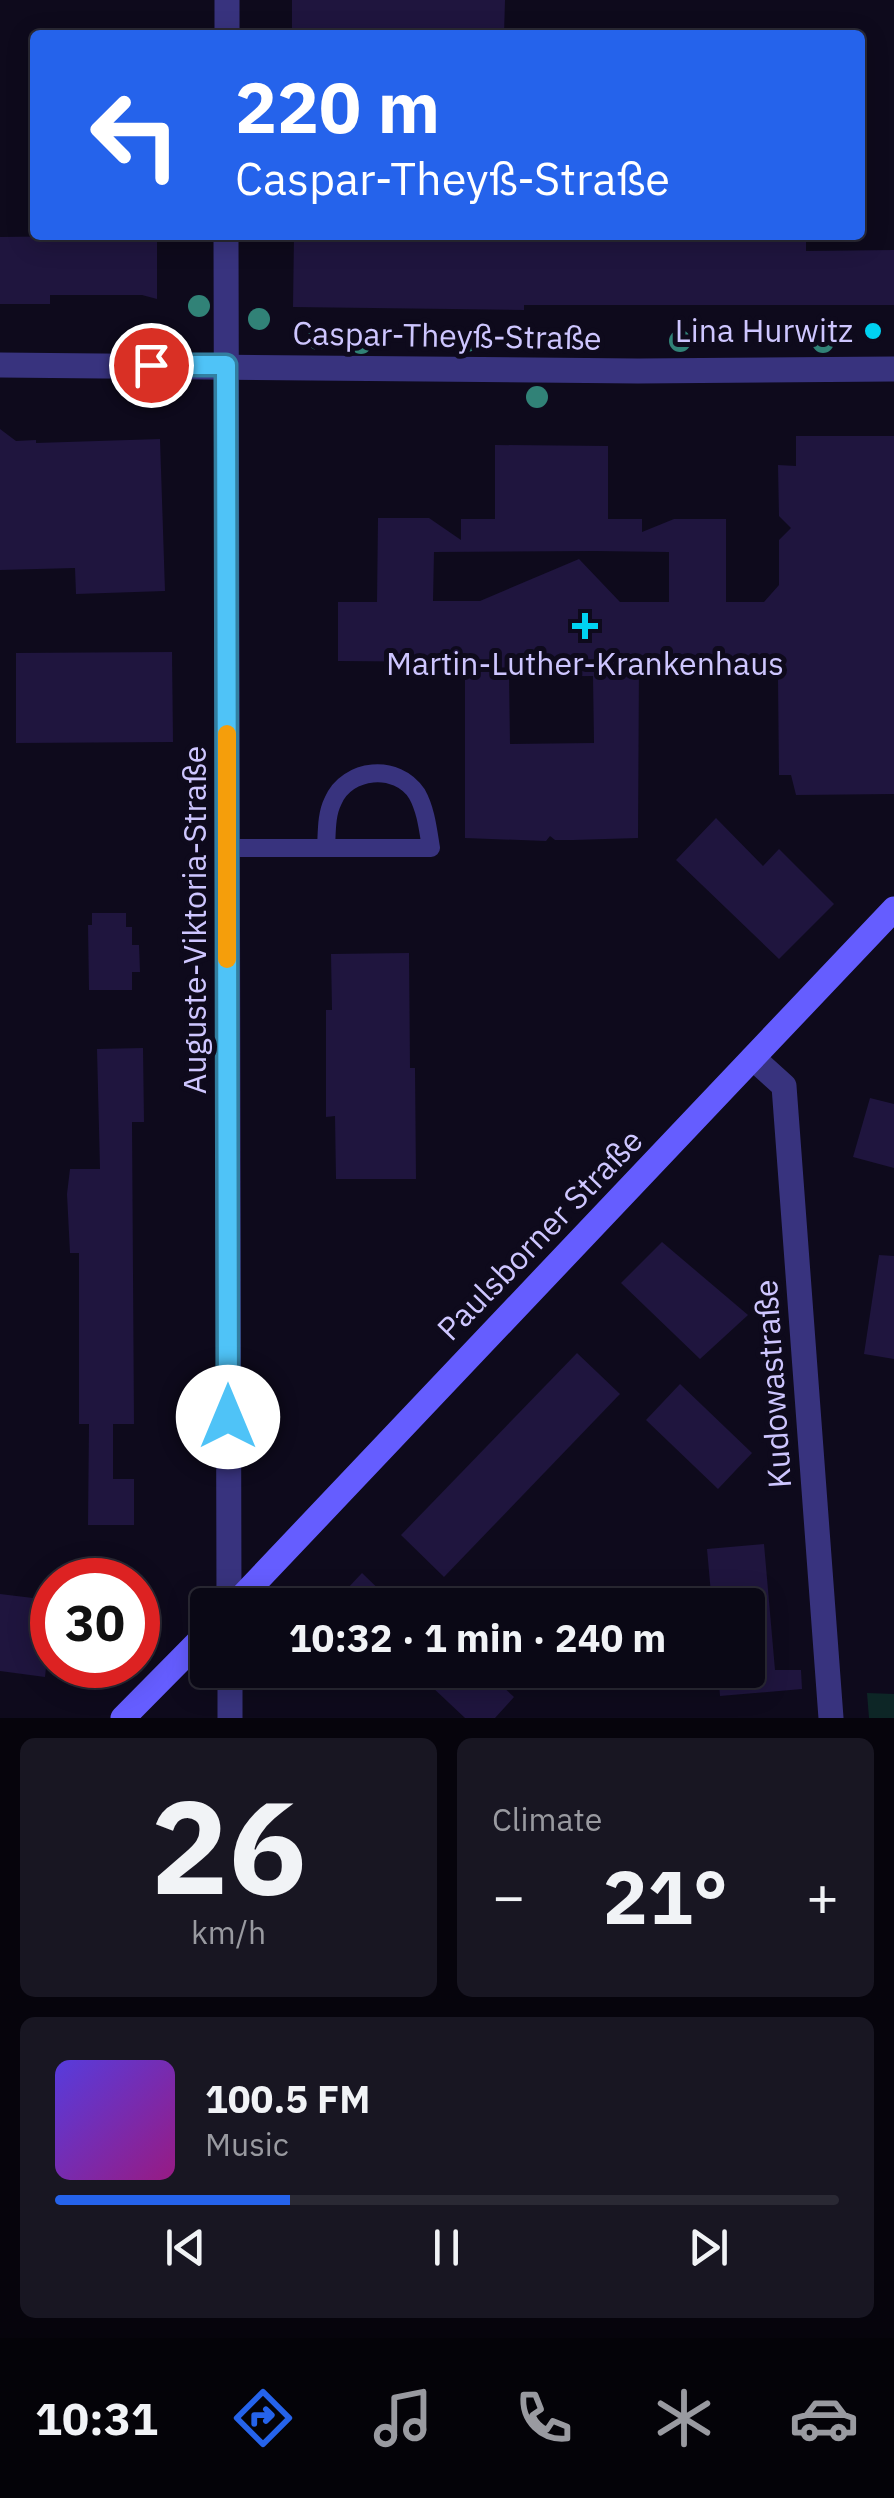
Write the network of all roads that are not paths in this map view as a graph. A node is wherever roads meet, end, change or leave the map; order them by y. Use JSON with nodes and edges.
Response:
{"nodes":[{"id":1,"x":227,"y":0,"type":"edge"},
{"id":2,"x":226,"y":30,"type":"edge"},
{"id":3,"x":226,"y":240,"type":"edge"},
{"id":4,"x":0,"y":365,"type":"edge"},
{"id":5,"x":226,"y":365,"type":"junction"},
{"id":6,"x":894,"y":369,"type":"edge"},
{"id":7,"x":227,"y":848,"type":"junction"},
{"id":8,"x":326,"y":848,"type":"junction"},
{"id":9,"x":894,"y":909,"type":"edge"},
{"id":10,"x":753,"y":1058,"type":"junction"},
{"id":11,"x":231,"y":1588,"type":"edge"},
{"id":12,"x":247,"y":1588,"type":"edge"},
{"id":13,"x":190,"y":1650,"type":"edge"},
{"id":14,"x":230,"y":1688,"type":"edge"},
{"id":15,"x":123,"y":1718,"type":"edge"},
{"id":16,"x":230,"y":1718,"type":"edge"},
{"id":17,"x":831,"y":1718,"type":"edge"}],
"edges":[{"from":1,"to":2,"type":"street"},
{"from":3,"to":5,"type":"street","name":"Auguste-Viktoria-Straße"},
{"from":4,"to":5,"type":"street","name":"Caspar-Theyß-Straße"},
{"from":5,"to":6,"type":"street","name":"Caspar-Theyß-Straße"},
{"from":5,"to":7,"type":"street","name":"Auguste-Viktoria-Straße"},
{"from":7,"to":8,"type":"lane"},
{"from":7,"to":11,"type":"street","name":"Auguste-Viktoria-Straße"},
{"from":8,"to":8,"type":"lane"},
{"from":9,"to":10,"type":"street","name":"Paulsborner Straße"},
{"from":10,"to":12,"type":"street","name":"Paulsborner Straße"},
{"from":10,"to":17,"type":"street","name":"Kudowastraße"},
{"from":13,"to":15,"type":"street"},
{"from":14,"to":16,"type":"street"}]}
